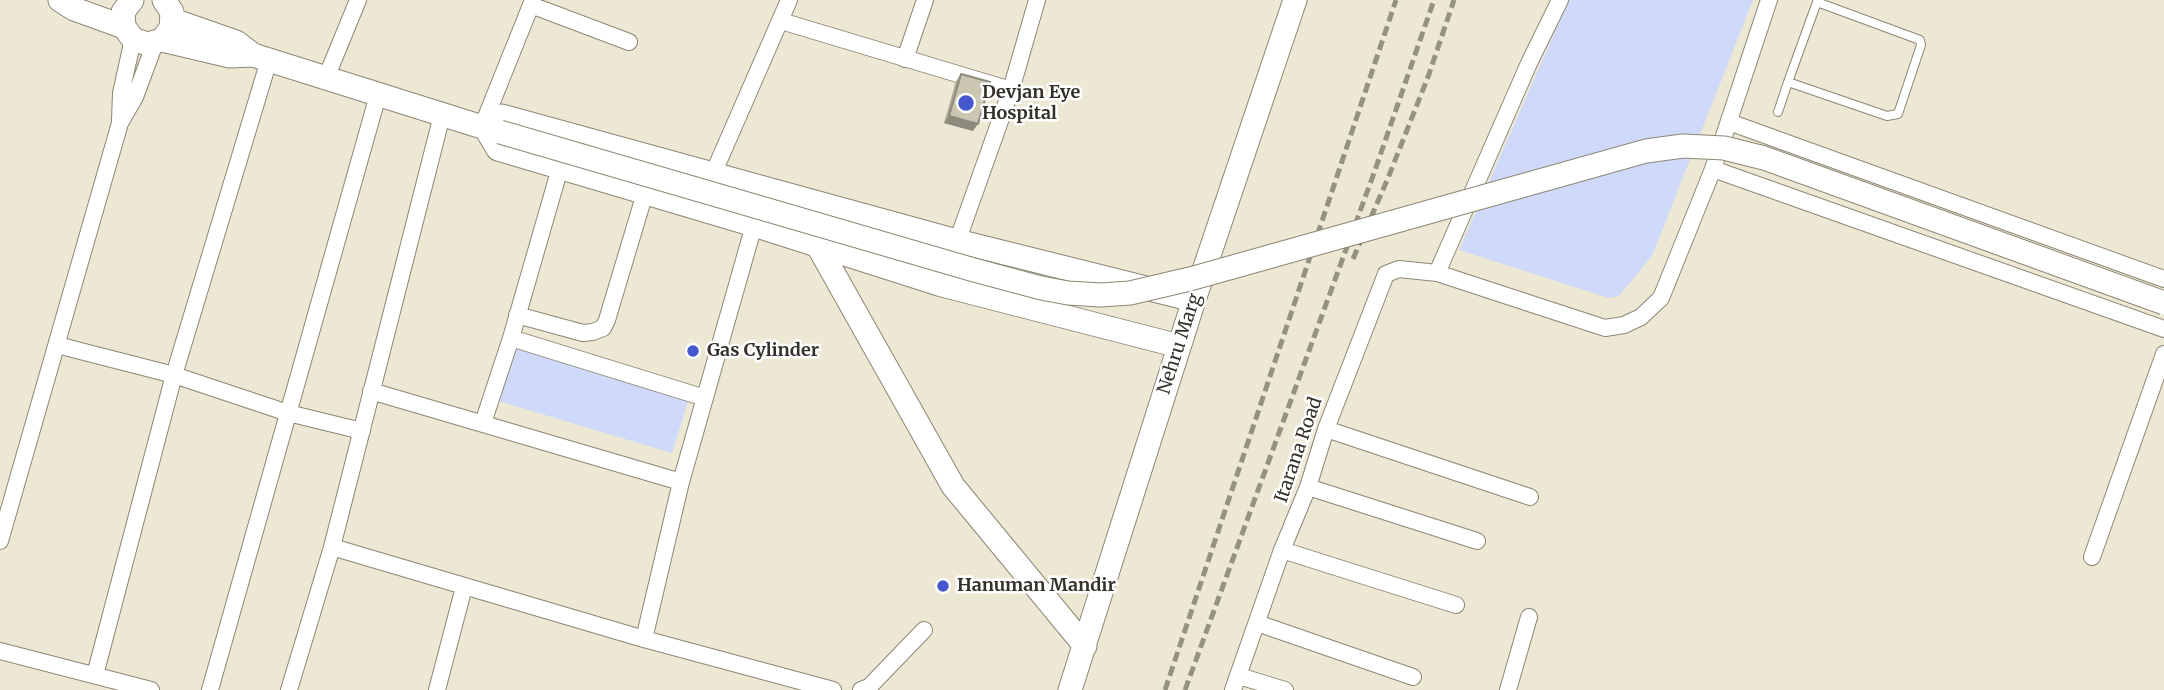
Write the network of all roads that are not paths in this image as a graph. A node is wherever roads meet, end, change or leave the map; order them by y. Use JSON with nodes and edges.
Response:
{"nodes":[{"id":1,"x":60,"y":0,"type":"edge"},
{"id":2,"x":130,"y":0,"type":"edge"},
{"id":3,"x":358,"y":0,"type":"edge"},
{"id":4,"x":789,"y":0,"type":"edge"},
{"id":5,"x":925,"y":0,"type":"edge"},
{"id":6,"x":1037,"y":0,"type":"edge"},
{"id":7,"x":1295,"y":0,"type":"edge"},
{"id":8,"x":1560,"y":0,"type":"edge"},
{"id":9,"x":1769,"y":0,"type":"edge"},
{"id":10,"x":1818,"y":1,"type":"edge"},
{"id":11,"x":532,"y":3,"type":"edge"},
{"id":12,"x":781,"y":20,"type":"junction"},
{"id":13,"x":156,"y":22,"type":"edge"},
{"id":14,"x":629,"y":42,"type":"dead end"},
{"id":15,"x":261,"y":58,"type":"junction"},
{"id":16,"x":905,"y":59,"type":"junction"},
{"id":17,"x":326,"y":78,"type":"junction"},
{"id":18,"x":1788,"y":82,"type":"junction"},
{"id":19,"x":1011,"y":90,"type":"junction"},
{"id":20,"x":378,"y":95,"type":"junction"},
{"id":21,"x":1778,"y":112,"type":"dead end"},
{"id":22,"x":442,"y":116,"type":"junction"},
{"id":23,"x":1729,"y":122,"type":"junction"},
{"id":24,"x":120,"y":123,"type":"junction"},
{"id":25,"x":489,"y":130,"type":"junction"},
{"id":26,"x":560,"y":168,"type":"junction"},
{"id":27,"x":1713,"y":169,"type":"junction"},
{"id":28,"x":714,"y":173,"type":"junction"},
{"id":29,"x":645,"y":193,"type":"junction"},
{"id":30,"x":699,"y":209,"type":"junction"},
{"id":31,"x":754,"y":225,"type":"junction"},
{"id":32,"x":957,"y":241,"type":"junction"},
{"id":33,"x":818,"y":246,"type":"junction"},
{"id":34,"x":1437,"y":273,"type":"junction"},
{"id":35,"x":2164,"y":279,"type":"edge"},
{"id":36,"x":942,"y":285,"type":"junction"},
{"id":37,"x":1194,"y":300,"type":"junction"},
{"id":38,"x":2164,"y":303,"type":"edge"},
{"id":39,"x":517,"y":315,"type":"junction"},
{"id":40,"x":2164,"y":329,"type":"edge"},
{"id":41,"x":511,"y":338,"type":"junction"},
{"id":42,"x":57,"y":345,"type":"junction"},
{"id":43,"x":1179,"y":346,"type":"junction"},
{"id":44,"x":2164,"y":354,"type":"edge"},
{"id":45,"x":173,"y":375,"type":"junction"},
{"id":46,"x":370,"y":391,"type":"junction"},
{"id":47,"x":705,"y":398,"type":"junction"},
{"id":48,"x":288,"y":412,"type":"junction"},
{"id":49,"x":484,"y":423,"type":"junction"},
{"id":50,"x":1326,"y":429,"type":"junction"},
{"id":51,"x":362,"y":431,"type":"junction"},
{"id":52,"x":681,"y":482,"type":"junction"},
{"id":53,"x":1308,"y":487,"type":"junction"},
{"id":54,"x":1530,"y":497,"type":"dead end"},
{"id":55,"x":0,"y":541,"type":"edge"},
{"id":56,"x":1477,"y":541,"type":"dead end"},
{"id":57,"x":332,"y":547,"type":"junction"},
{"id":58,"x":1282,"y":550,"type":"junction"},
{"id":59,"x":2092,"y":557,"type":"dead end"},
{"id":60,"x":464,"y":587,"type":"junction"},
{"id":61,"x":1457,"y":605,"type":"dead end"},
{"id":62,"x":1529,"y":617,"type":"dead end"},
{"id":63,"x":1257,"y":623,"type":"junction"},
{"id":64,"x":924,"y":630,"type":"dead end"},
{"id":65,"x":644,"y":639,"type":"junction"},
{"id":66,"x":1085,"y":646,"type":"junction"},
{"id":67,"x":0,"y":651,"type":"edge"},
{"id":68,"x":95,"y":675,"type":"junction"},
{"id":69,"x":1413,"y":677,"type":"dead end"},
{"id":70,"x":1236,"y":683,"type":"edge"},
{"id":71,"x":151,"y":690,"type":"edge"},
{"id":72,"x":211,"y":690,"type":"edge"},
{"id":73,"x":289,"y":690,"type":"edge"},
{"id":74,"x":437,"y":690,"type":"edge"},
{"id":75,"x":833,"y":690,"type":"edge"},
{"id":76,"x":861,"y":690,"type":"edge"},
{"id":77,"x":1070,"y":690,"type":"edge"},
{"id":78,"x":1285,"y":690,"type":"edge"},
{"id":79,"x":1508,"y":690,"type":"edge"}],
"edges":[{"from":1,"to":13,"type":"street"},
{"from":2,"to":13,"type":"street"},
{"from":3,"to":17,"type":"street"},
{"from":4,"to":12,"type":"street"},
{"from":5,"to":16,"type":"street"},
{"from":6,"to":19,"type":"street"},
{"from":7,"to":37,"type":"street","name":"Nehru Marg"},
{"from":8,"to":34,"type":"street"},
{"from":9,"to":23,"type":"street"},
{"from":10,"to":18,"type":"lane"},
{"from":10,"to":18,"type":"lane"},
{"from":11,"to":14,"type":"street"},
{"from":11,"to":25,"type":"street"},
{"from":12,"to":16,"type":"street"},
{"from":12,"to":28,"type":"street"},
{"from":13,"to":15,"type":"street"},
{"from":13,"to":24,"type":"street"},
{"from":13,"to":24,"type":"street"},
{"from":15,"to":17,"type":"street"},
{"from":15,"to":45,"type":"street"},
{"from":16,"to":19,"type":"street"},
{"from":17,"to":20,"type":"street"},
{"from":18,"to":21,"type":"lane"},
{"from":19,"to":32,"type":"street"},
{"from":20,"to":22,"type":"street"},
{"from":20,"to":48,"type":"street"},
{"from":22,"to":25,"type":"street"},
{"from":22,"to":46,"type":"street"},
{"from":23,"to":27,"type":"street"},
{"from":23,"to":35,"type":"street"},
{"from":24,"to":42,"type":"street"},
{"from":25,"to":26,"type":"street"},
{"from":25,"to":28,"type":"street"},
{"from":25,"to":38,"type":"street","bridge":true},
{"from":26,"to":29,"type":"street"},
{"from":26,"to":39,"type":"street"},
{"from":27,"to":34,"type":"street"},
{"from":27,"to":40,"type":"street"},
{"from":28,"to":30,"type":"street"},
{"from":28,"to":32,"type":"street"},
{"from":29,"to":30,"type":"street"},
{"from":29,"to":39,"type":"street"},
{"from":30,"to":31,"type":"street"},
{"from":31,"to":33,"type":"street"},
{"from":31,"to":47,"type":"street"},
{"from":32,"to":36,"type":"street"},
{"from":32,"to":37,"type":"street"},
{"from":33,"to":36,"type":"street"},
{"from":33,"to":66,"type":"street"},
{"from":34,"to":50,"type":"street","name":"Itarana Road"},
{"from":36,"to":43,"type":"street"},
{"from":37,"to":43,"type":"street","name":"Nehru Marg"},
{"from":39,"to":41,"type":"street"},
{"from":41,"to":47,"type":"street"},
{"from":41,"to":49,"type":"street"},
{"from":42,"to":45,"type":"street"},
{"from":42,"to":55,"type":"street"},
{"from":43,"to":66,"type":"street","name":"Nehru Marg"},
{"from":44,"to":59,"type":"street"},
{"from":45,"to":48,"type":"street"},
{"from":45,"to":68,"type":"street"},
{"from":46,"to":49,"type":"street"},
{"from":46,"to":51,"type":"street"},
{"from":47,"to":52,"type":"street"},
{"from":48,"to":51,"type":"street"},
{"from":48,"to":72,"type":"street"},
{"from":49,"to":52,"type":"street"},
{"from":50,"to":53,"type":"street","name":"Itarana Road"},
{"from":50,"to":54,"type":"street"},
{"from":51,"to":57,"type":"street"},
{"from":52,"to":65,"type":"street"},
{"from":53,"to":56,"type":"street"},
{"from":53,"to":58,"type":"street","name":"Itarana Road"},
{"from":57,"to":60,"type":"street"},
{"from":57,"to":73,"type":"street"},
{"from":58,"to":61,"type":"street"},
{"from":58,"to":63,"type":"street","name":"Itarana Road"},
{"from":60,"to":65,"type":"street"},
{"from":60,"to":74,"type":"street"},
{"from":62,"to":79,"type":"street"},
{"from":63,"to":69,"type":"street"},
{"from":63,"to":70,"type":"street","name":"Itarana Road"},
{"from":64,"to":76,"type":"street"},
{"from":65,"to":75,"type":"street"},
{"from":66,"to":77,"type":"street","name":"Nehru Marg"},
{"from":67,"to":68,"type":"street"},
{"from":68,"to":71,"type":"street"},
{"from":70,"to":78,"type":"street"}]}
